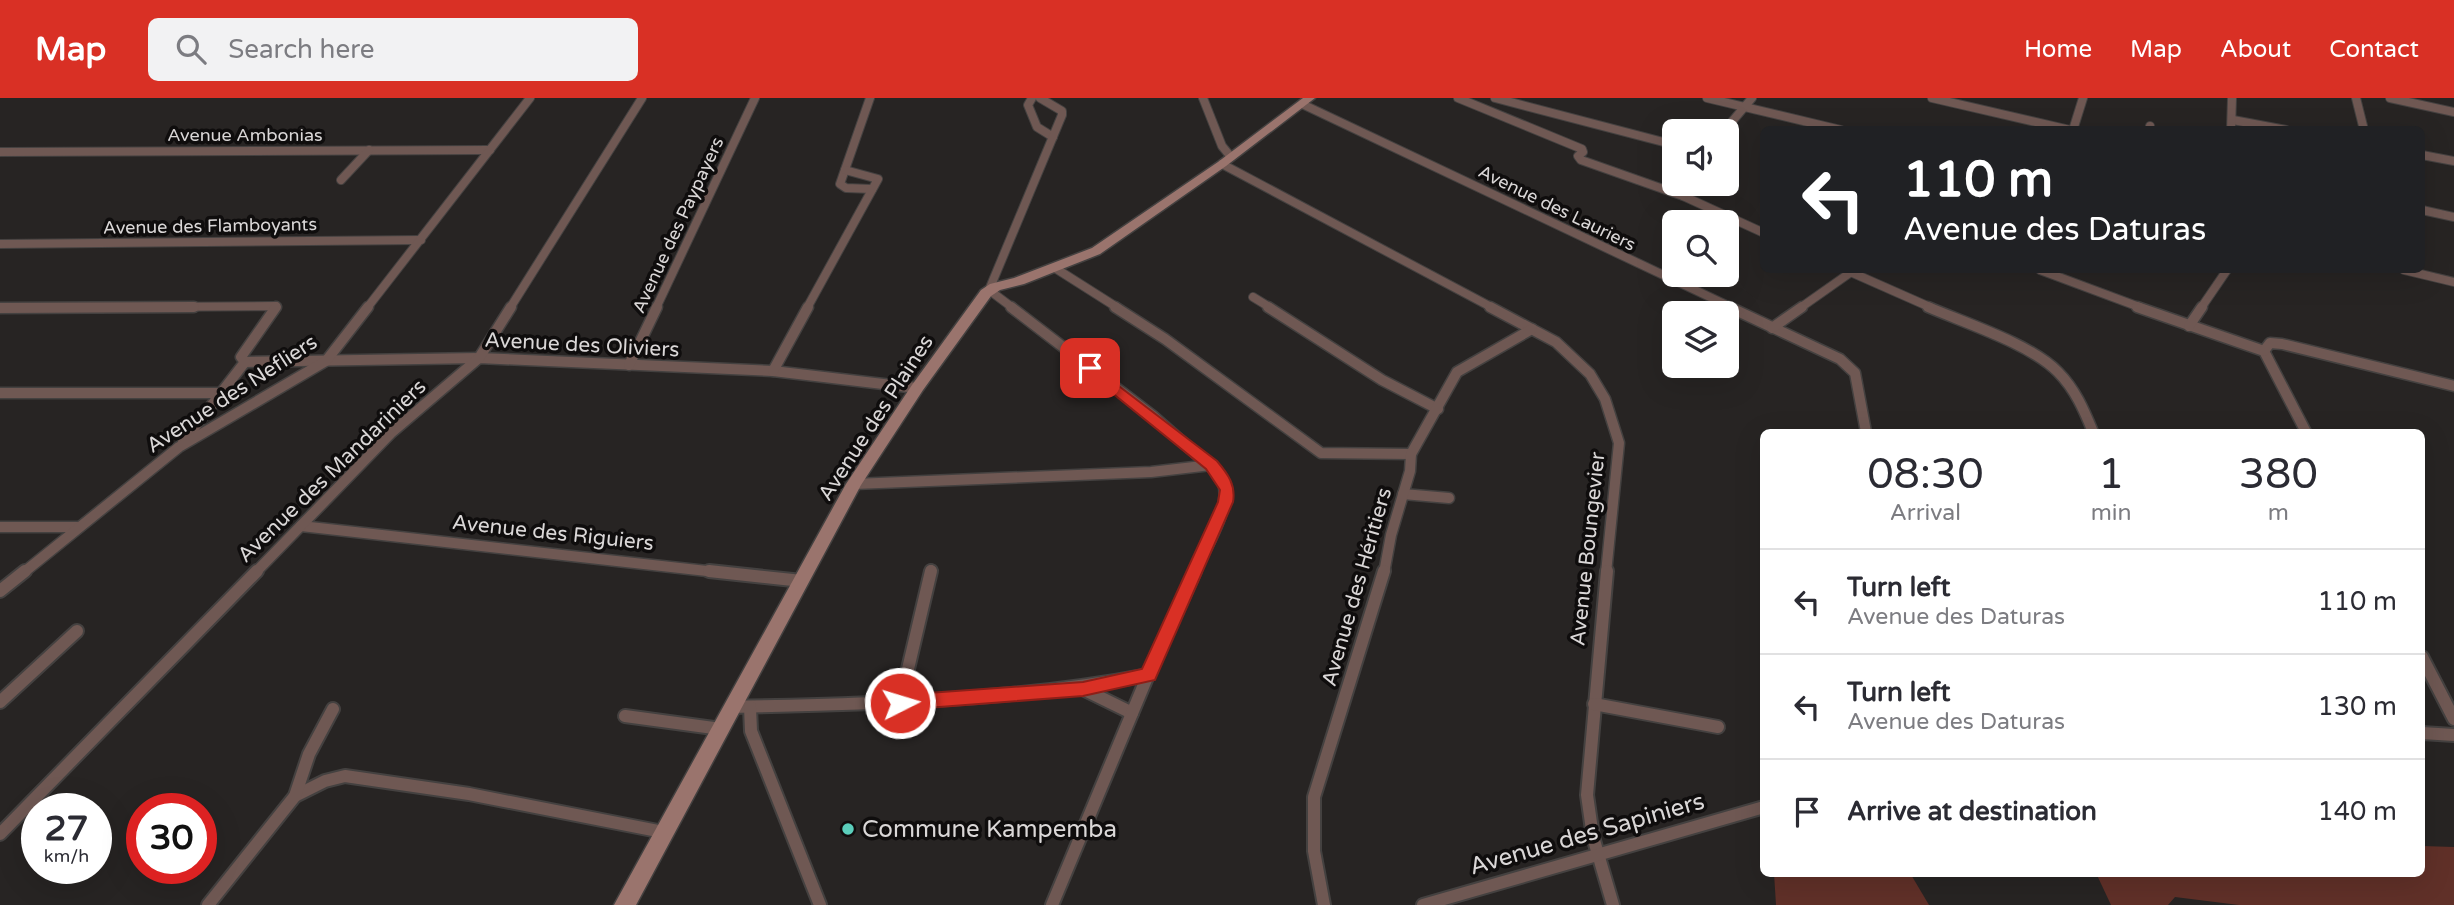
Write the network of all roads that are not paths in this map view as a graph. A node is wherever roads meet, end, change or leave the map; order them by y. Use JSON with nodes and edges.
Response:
{"nodes":[{"id":1,"x":530,"y":98,"type":"edge"},
{"id":2,"x":642,"y":98,"type":"edge"},
{"id":3,"x":755,"y":98,"type":"edge"},
{"id":4,"x":870,"y":98,"type":"edge"},
{"id":5,"x":1032,"y":98,"type":"edge"},
{"id":6,"x":1040,"y":98,"type":"edge"},
{"id":7,"x":1203,"y":98,"type":"edge"},
{"id":8,"x":1458,"y":98,"type":"edge"},
{"id":9,"x":1495,"y":98,"type":"edge"},
{"id":10,"x":1707,"y":98,"type":"edge"},
{"id":11,"x":1752,"y":98,"type":"edge"},
{"id":12,"x":1932,"y":98,"type":"edge"},
{"id":13,"x":2083,"y":98,"type":"edge"},
{"id":14,"x":2232,"y":98,"type":"edge"},
{"id":15,"x":2356,"y":98,"type":"edge"},
{"id":16,"x":2390,"y":98,"type":"edge"},
{"id":17,"x":2442,"y":98,"type":"edge"},
{"id":18,"x":1306,"y":101,"type":"edge"},
{"id":19,"x":1744,"y":107,"type":"junction"},
{"id":20,"x":2442,"y":109,"type":"junction"},
{"id":21,"x":2454,"y":112,"type":"edge"},
{"id":22,"x":1734,"y":119,"type":"edge"},
{"id":23,"x":2233,"y":120,"type":"junction"},
{"id":24,"x":1823,"y":126,"type":"edge"},
{"id":25,"x":2054,"y":126,"type":"edge"},
{"id":26,"x":2072,"y":126,"type":"edge"},
{"id":27,"x":2232,"y":126,"type":"edge"},
{"id":28,"x":2265,"y":126,"type":"edge"},
{"id":29,"x":2363,"y":126,"type":"edge"},
{"id":30,"x":1053,"y":136,"type":"junction"},
{"id":31,"x":1662,"y":142,"type":"edge"},
{"id":32,"x":369,"y":150,"type":"junction"},
{"id":33,"x":490,"y":150,"type":"junction"},
{"id":34,"x":0,"y":152,"type":"edge"},
{"id":35,"x":2425,"y":156,"type":"edge"},
{"id":36,"x":1227,"y":160,"type":"junction"},
{"id":37,"x":2454,"y":161,"type":"edge"},
{"id":38,"x":845,"y":170,"type":"junction"},
{"id":39,"x":341,"y":180,"type":"dead end"},
{"id":40,"x":872,"y":189,"type":"junction"},
{"id":41,"x":1662,"y":189,"type":"edge"},
{"id":42,"x":1683,"y":196,"type":"edge"},
{"id":43,"x":2425,"y":211,"type":"edge"},
{"id":44,"x":2454,"y":217,"type":"edge"},
{"id":45,"x":1760,"y":231,"type":"edge"},
{"id":46,"x":421,"y":240,"type":"junction"},
{"id":47,"x":0,"y":244,"type":"edge"},
{"id":48,"x":1055,"y":268,"type":"junction"},
{"id":49,"x":1846,"y":273,"type":"edge"},
{"id":50,"x":1857,"y":273,"type":"edge"},
{"id":51,"x":2048,"y":273,"type":"edge"},
{"id":52,"x":2225,"y":273,"type":"edge"},
{"id":53,"x":2416,"y":273,"type":"edge"},
{"id":54,"x":2454,"y":282,"type":"edge"},
{"id":55,"x":989,"y":290,"type":"junction"},
{"id":56,"x":1253,"y":297,"type":"dead end"},
{"id":57,"x":0,"y":308,"type":"edge"},
{"id":58,"x":2189,"y":326,"type":"junction"},
{"id":59,"x":1772,"y":328,"type":"junction"},
{"id":60,"x":1532,"y":329,"type":"junction"},
{"id":61,"x":2264,"y":351,"type":"junction"},
{"id":62,"x":480,"y":358,"type":"junction"},
{"id":63,"x":326,"y":360,"type":"junction"},
{"id":64,"x":245,"y":362,"type":"junction"},
{"id":65,"x":629,"y":365,"type":"junction"},
{"id":66,"x":773,"y":371,"type":"junction"},
{"id":67,"x":2454,"y":386,"type":"edge"},
{"id":68,"x":917,"y":388,"type":"junction"},
{"id":69,"x":0,"y":393,"type":"edge"},
{"id":70,"x":222,"y":393,"type":"junction"},
{"id":71,"x":1438,"y":409,"type":"junction"},
{"id":72,"x":1865,"y":429,"type":"edge"},
{"id":73,"x":2092,"y":429,"type":"edge"},
{"id":74,"x":2304,"y":429,"type":"edge"},
{"id":75,"x":179,"y":447,"type":"junction"},
{"id":76,"x":1412,"y":454,"type":"junction"},
{"id":77,"x":1211,"y":465,"type":"junction"},
{"id":78,"x":855,"y":484,"type":"junction"},
{"id":79,"x":1403,"y":494,"type":"junction"},
{"id":80,"x":1449,"y":498,"type":"dead end"},
{"id":81,"x":300,"y":526,"type":"junction"},
{"id":82,"x":0,"y":527,"type":"edge"},
{"id":83,"x":76,"y":527,"type":"junction"},
{"id":84,"x":931,"y":570,"type":"dead end"},
{"id":85,"x":802,"y":580,"type":"junction"},
{"id":86,"x":0,"y":591,"type":"edge"},
{"id":87,"x":77,"y":631,"type":"dead end"},
{"id":88,"x":2425,"y":663,"type":"edge"},
{"id":89,"x":1148,"y":675,"type":"junction"},
{"id":90,"x":1083,"y":689,"type":"junction"},
{"id":91,"x":0,"y":702,"type":"edge"},
{"id":92,"x":900,"y":703,"type":"junction"},
{"id":93,"x":1594,"y":705,"type":"junction"},
{"id":94,"x":733,"y":707,"type":"junction"},
{"id":95,"x":750,"y":707,"type":"junction"},
{"id":96,"x":333,"y":709,"type":"dead end"},
{"id":97,"x":1132,"y":713,"type":"junction"},
{"id":98,"x":625,"y":716,"type":"dead end"},
{"id":99,"x":2454,"y":719,"type":"edge"},
{"id":100,"x":1718,"y":727,"type":"dead end"},
{"id":101,"x":721,"y":729,"type":"junction"},
{"id":102,"x":2425,"y":733,"type":"edge"},
{"id":103,"x":2454,"y":735,"type":"edge"},
{"id":104,"x":295,"y":796,"type":"junction"},
{"id":105,"x":1760,"y":808,"type":"edge"},
{"id":106,"x":663,"y":832,"type":"junction"},
{"id":107,"x":0,"y":834,"type":"edge"},
{"id":108,"x":1598,"y":855,"type":"junction"},
{"id":109,"x":208,"y":905,"type":"edge"},
{"id":110,"x":625,"y":905,"type":"edge"},
{"id":111,"x":820,"y":905,"type":"edge"},
{"id":112,"x":1052,"y":905,"type":"edge"},
{"id":113,"x":1324,"y":905,"type":"edge"},
{"id":114,"x":1423,"y":905,"type":"edge"},
{"id":115,"x":1613,"y":905,"type":"edge"}],
"edges":[{"from":1,"to":33,"type":"street","name":"Avenue des Nefliers"},
{"from":2,"to":62,"type":"street","name":"Avenue des Mandariniers"},
{"from":3,"to":65,"type":"street","name":"Avenue des Paypayers"},
{"from":4,"to":38,"type":"street"},
{"from":5,"to":30,"type":"street"},
{"from":6,"to":30,"type":"street"},
{"from":7,"to":36,"type":"street"},
{"from":8,"to":41,"type":"street"},
{"from":9,"to":31,"type":"street"},
{"from":10,"to":19,"type":"street"},
{"from":11,"to":19,"type":"street"},
{"from":12,"to":25,"type":"street"},
{"from":13,"to":26,"type":"street"},
{"from":14,"to":23,"type":"street"},
{"from":15,"to":29,"type":"street"},
{"from":16,"to":20,"type":"street"},
{"from":17,"to":20,"type":"street"},
{"from":18,"to":36,"type":"street"},
{"from":18,"to":59,"type":"street","name":"Avenue des Lauriers"},
{"from":19,"to":22,"type":"street"},
{"from":19,"to":24,"type":"street"},
{"from":20,"to":21,"type":"street"},
{"from":23,"to":27,"type":"street"},
{"from":23,"to":28,"type":"street"},
{"from":30,"to":55,"type":"street"},
{"from":32,"to":33,"type":"street","name":"Avenue Ambonias"},
{"from":32,"to":34,"type":"street","name":"Avenue Ambonias"},
{"from":32,"to":39,"type":"street"},
{"from":33,"to":46,"type":"street","name":"Avenue des Nefliers"},
{"from":35,"to":37,"type":"street"},
{"from":36,"to":48,"type":"street"},
{"from":36,"to":60,"type":"street","name":"Avenue Boungevier"},
{"from":38,"to":40,"type":"street"},
{"from":38,"to":40,"type":"street"},
{"from":40,"to":66,"type":"street"},
{"from":42,"to":45,"type":"street"},
{"from":43,"to":44,"type":"street"},
{"from":46,"to":47,"type":"street","name":"Avenue des Flamboyants"},
{"from":46,"to":63,"type":"street","name":"Avenue des Nefliers"},
{"from":48,"to":55,"type":"street"},
{"from":48,"to":76,"type":"street"},
{"from":49,"to":59,"type":"street"},
{"from":50,"to":73,"type":"street"},
{"from":51,"to":58,"type":"street"},
{"from":52,"to":58,"type":"street"},
{"from":53,"to":54,"type":"street"},
{"from":55,"to":68,"type":"street","name":"Avenue des Plaines"},
{"from":55,"to":77,"type":"street"},
{"from":56,"to":71,"type":"street"},
{"from":57,"to":64,"type":"street"},
{"from":58,"to":61,"type":"street"},
{"from":59,"to":72,"type":"street","name":"Avenue des Lauriers"},
{"from":60,"to":71,"type":"street","name":"Avenue des Héritiers"},
{"from":60,"to":93,"type":"street","name":"Avenue Boungevier"},
{"from":61,"to":67,"type":"street"},
{"from":61,"to":74,"type":"street"},
{"from":62,"to":63,"type":"street","name":"Avenue des Oliviers"},
{"from":62,"to":65,"type":"street","name":"Avenue des Oliviers"},
{"from":62,"to":81,"type":"street","name":"Avenue des Mandariniers"},
{"from":63,"to":64,"type":"street","name":"Avenue des Oliviers"},
{"from":63,"to":75,"type":"street","name":"Avenue des Nefliers"},
{"from":64,"to":70,"type":"street"},
{"from":65,"to":66,"type":"street","name":"Avenue des Oliviers"},
{"from":66,"to":68,"type":"street","name":"Avenue des Oliviers"},
{"from":68,"to":78,"type":"street","name":"Avenue des Plaines"},
{"from":69,"to":70,"type":"street"},
{"from":70,"to":75,"type":"street"},
{"from":71,"to":76,"type":"street","name":"Avenue des Héritiers"},
{"from":75,"to":83,"type":"street","name":"Avenue des Nefliers"},
{"from":76,"to":79,"type":"street","name":"Avenue des Héritiers"},
{"from":77,"to":78,"type":"street"},
{"from":77,"to":89,"type":"street"},
{"from":78,"to":85,"type":"street","name":"Avenue des Plaines"},
{"from":79,"to":80,"type":"street"},
{"from":79,"to":113,"type":"street","name":"Avenue des Héritiers"},
{"from":81,"to":85,"type":"street","name":"Avenue des Riguiers"},
{"from":81,"to":107,"type":"street","name":"Avenue des Mandariniers"},
{"from":82,"to":83,"type":"street"},
{"from":83,"to":86,"type":"street","name":"Avenue des Nefliers"},
{"from":84,"to":92,"type":"street"},
{"from":85,"to":94,"type":"street","name":"Avenue des Plaines"},
{"from":87,"to":91,"type":"street"},
{"from":88,"to":99,"type":"street"},
{"from":89,"to":90,"type":"street"},
{"from":89,"to":97,"type":"street"},
{"from":90,"to":92,"type":"street"},
{"from":90,"to":97,"type":"street"},
{"from":92,"to":95,"type":"street"},
{"from":93,"to":100,"type":"street"},
{"from":93,"to":108,"type":"street","name":"Avenue Boungevier"},
{"from":94,"to":95,"type":"street"},
{"from":94,"to":101,"type":"street","name":"Avenue des Plaines"},
{"from":95,"to":111,"type":"street"},
{"from":96,"to":104,"type":"street"},
{"from":97,"to":112,"type":"street"},
{"from":98,"to":101,"type":"street"},
{"from":101,"to":106,"type":"street","name":"Avenue des Plaines"},
{"from":102,"to":103,"type":"street"},
{"from":104,"to":106,"type":"street"},
{"from":104,"to":109,"type":"street"},
{"from":105,"to":108,"type":"street","name":"Avenue des Sapiniers"},
{"from":106,"to":110,"type":"street","name":"Avenue des Plaines"},
{"from":108,"to":114,"type":"street","name":"Avenue des Sapiniers"},
{"from":108,"to":115,"type":"street","name":"Avenue Boungevier"}]}
